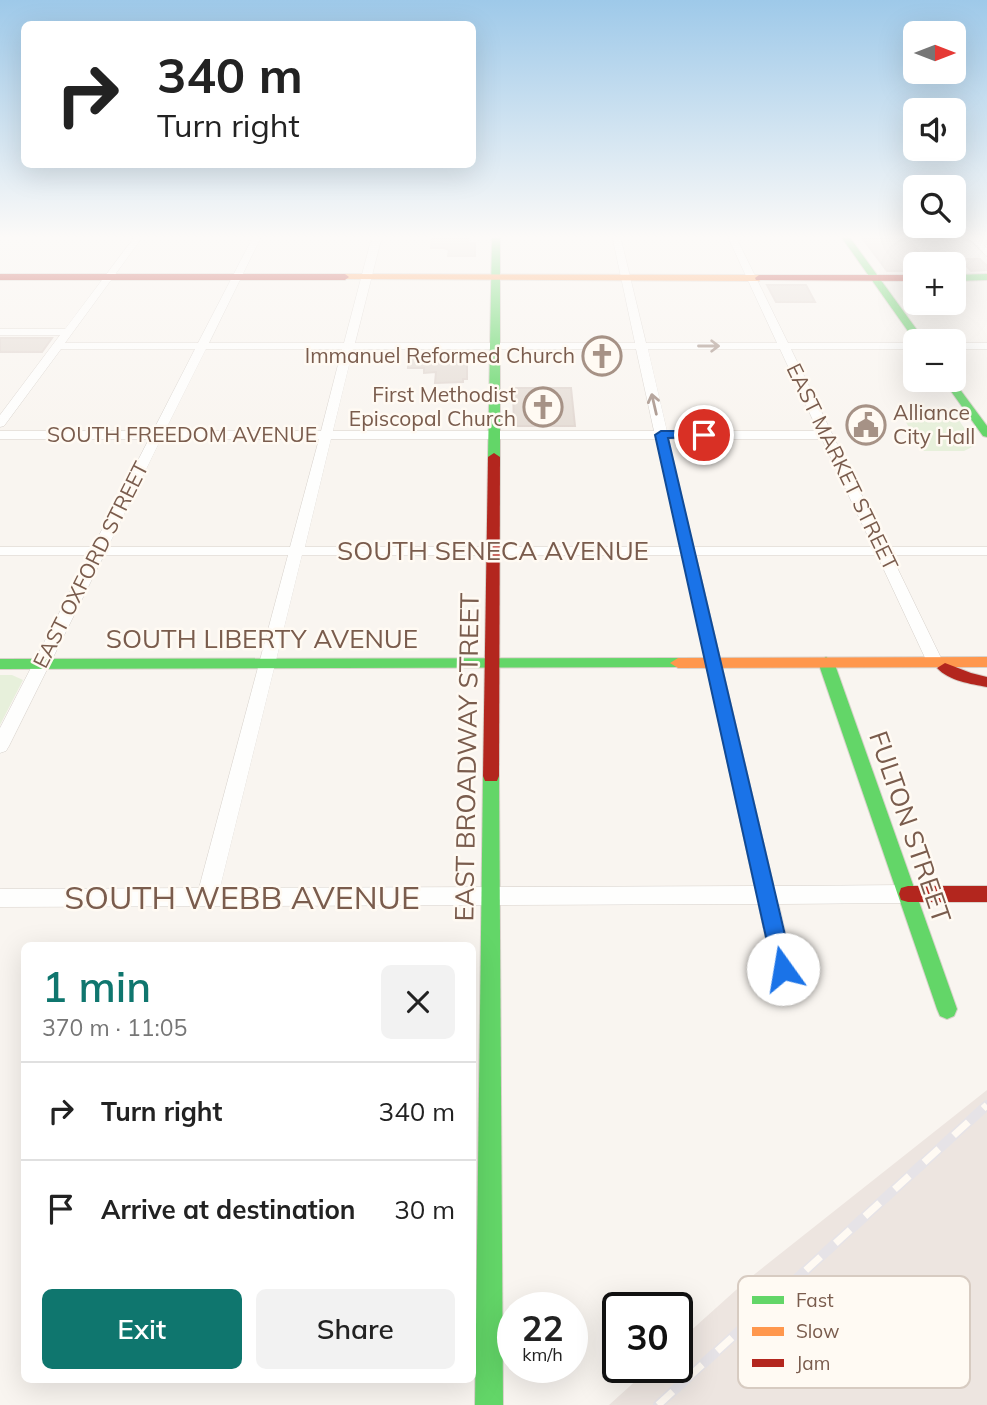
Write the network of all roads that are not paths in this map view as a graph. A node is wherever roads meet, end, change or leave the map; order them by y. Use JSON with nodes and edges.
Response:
{"nodes":[{"id":1,"x":91,"y":301,"type":"edge"},
{"id":2,"x":224,"y":301,"type":"edge"},
{"id":3,"x":359,"y":301,"type":"edge"},
{"id":4,"x":495,"y":301,"type":"edge"},
{"id":5,"x":630,"y":301,"type":"edge"},
{"id":6,"x":762,"y":301,"type":"edge"},
{"id":7,"x":891,"y":301,"type":"edge"},
{"id":8,"x":911,"y":329,"type":"edge"},
{"id":9,"x":0,"y":332,"type":"edge"},
{"id":10,"x":68,"y":332,"type":"junction"},
{"id":11,"x":58,"y":345,"type":"junction"},
{"id":12,"x":494,"y":345,"type":"junction"},
{"id":13,"x":201,"y":346,"type":"junction"},
{"id":14,"x":347,"y":346,"type":"junction"},
{"id":15,"x":641,"y":346,"type":"junction"},
{"id":16,"x":784,"y":346,"type":"junction"},
{"id":17,"x":903,"y":346,"type":"edge"},
{"id":18,"x":966,"y":346,"type":"edge"},
{"id":19,"x":987,"y":346,"type":"edge"},
{"id":20,"x":957,"y":392,"type":"edge"},
{"id":21,"x":0,"y":423,"type":"edge"},
{"id":22,"x":987,"y":434,"type":"edge"},
{"id":23,"x":0,"y":435,"type":"edge"},
{"id":24,"x":157,"y":435,"type":"junction"},
{"id":25,"x":324,"y":435,"type":"junction"},
{"id":26,"x":494,"y":435,"type":"junction"},
{"id":27,"x":661,"y":435,"type":"junction"},
{"id":28,"x":826,"y":435,"type":"junction"},
{"id":29,"x":99,"y":550,"type":"junction"},
{"id":30,"x":295,"y":550,"type":"junction"},
{"id":31,"x":0,"y":551,"type":"edge"},
{"id":32,"x":493,"y":551,"type":"junction"},
{"id":33,"x":688,"y":551,"type":"junction"},
{"id":34,"x":882,"y":551,"type":"junction"},
{"id":35,"x":987,"y":551,"type":"edge"},
{"id":36,"x":713,"y":662,"type":"junction"},
{"id":37,"x":826,"y":662,"type":"junction"},
{"id":38,"x":935,"y":662,"type":"junction"},
{"id":39,"x":987,"y":662,"type":"edge"},
{"id":40,"x":265,"y":663,"type":"junction"},
{"id":41,"x":492,"y":663,"type":"junction"},
{"id":42,"x":0,"y":664,"type":"edge"},
{"id":43,"x":41,"y":664,"type":"junction"},
{"id":44,"x":987,"y":682,"type":"edge"},
{"id":45,"x":0,"y":746,"type":"edge"},
{"id":46,"x":908,"y":894,"type":"junction"},
{"id":47,"x":987,"y":894,"type":"edge"},
{"id":48,"x":766,"y":895,"type":"junction"},
{"id":49,"x":490,"y":897,"type":"junction"},
{"id":50,"x":0,"y":898,"type":"edge"},
{"id":51,"x":207,"y":898,"type":"junction"},
{"id":52,"x":783,"y":969,"type":"dead end"},
{"id":53,"x":947,"y":1009,"type":"dead end"},
{"id":54,"x":489,"y":1405,"type":"edge"}],
"edges":[{"from":1,"to":10,"type":"street"},
{"from":2,"to":13,"type":"street","name":"EAST OXFORD STREET"},
{"from":3,"to":14,"type":"street"},
{"from":4,"to":12,"type":"street","name":"EAST BROADWAY STREET"},
{"from":5,"to":15,"type":"street"},
{"from":6,"to":16,"type":"street","name":"EAST MARKET STREET"},
{"from":7,"to":8,"type":"street"},
{"from":9,"to":10,"type":"street"},
{"from":10,"to":11,"type":"street"},
{"from":11,"to":13,"type":"street"},
{"from":11,"to":21,"type":"street"},
{"from":12,"to":14,"type":"street"},
{"from":12,"to":15,"type":"street"},
{"from":12,"to":26,"type":"street","name":"EAST BROADWAY STREET"},
{"from":13,"to":14,"type":"street"},
{"from":13,"to":24,"type":"street","name":"EAST OXFORD STREET"},
{"from":14,"to":25,"type":"street"},
{"from":15,"to":16,"type":"street","one_way":true},
{"from":27,"to":15,"type":"street","one_way":true},
{"from":16,"to":17,"type":"street"},
{"from":16,"to":28,"type":"street","name":"EAST MARKET STREET"},
{"from":18,"to":19,"type":"street"},
{"from":20,"to":22,"type":"street"},
{"from":23,"to":24,"type":"street","name":"SOUTH FREEDOM AVENUE"},
{"from":24,"to":25,"type":"street","name":"SOUTH FREEDOM AVENUE"},
{"from":24,"to":29,"type":"street","name":"EAST OXFORD STREET"},
{"from":25,"to":26,"type":"street","name":"SOUTH FREEDOM AVENUE"},
{"from":25,"to":30,"type":"street"},
{"from":26,"to":27,"type":"street","name":"SOUTH FREEDOM AVENUE"},
{"from":26,"to":32,"type":"street","name":"EAST BROADWAY STREET"},
{"from":27,"to":28,"type":"street","name":"SOUTH FREEDOM AVENUE"},
{"from":27,"to":33,"type":"street"},
{"from":28,"to":34,"type":"street","name":"EAST MARKET STREET"},
{"from":29,"to":30,"type":"street","name":"SOUTH SENECA AVENUE"},
{"from":29,"to":31,"type":"street","name":"SOUTH SENECA AVENUE"},
{"from":29,"to":43,"type":"street","name":"EAST OXFORD STREET"},
{"from":30,"to":32,"type":"street","name":"SOUTH SENECA AVENUE"},
{"from":30,"to":40,"type":"street"},
{"from":32,"to":33,"type":"street","name":"SOUTH SENECA AVENUE"},
{"from":32,"to":41,"type":"street","name":"EAST BROADWAY STREET"},
{"from":33,"to":34,"type":"street","name":"SOUTH SENECA AVENUE"},
{"from":33,"to":36,"type":"street"},
{"from":34,"to":35,"type":"street","name":"SOUTH SENECA AVENUE"},
{"from":34,"to":38,"type":"street","name":"EAST MARKET STREET"},
{"from":36,"to":37,"type":"street","name":"SOUTH LIBERTY AVENUE"},
{"from":36,"to":41,"type":"street","name":"SOUTH LIBERTY AVENUE"},
{"from":36,"to":48,"type":"street"},
{"from":37,"to":38,"type":"street","name":"SOUTH LIBERTY AVENUE"},
{"from":37,"to":46,"type":"street","name":"FULTON STREET"},
{"from":38,"to":39,"type":"street","name":"SOUTH LIBERTY AVENUE"},
{"from":38,"to":44,"type":"street"},
{"from":40,"to":41,"type":"street","name":"SOUTH LIBERTY AVENUE"},
{"from":40,"to":43,"type":"street","name":"SOUTH LIBERTY AVENUE"},
{"from":40,"to":51,"type":"street"},
{"from":41,"to":49,"type":"street","name":"EAST BROADWAY STREET"},
{"from":42,"to":43,"type":"street","name":"SOUTH LIBERTY AVENUE"},
{"from":43,"to":45,"type":"street","name":"EAST OXFORD STREET"},
{"from":46,"to":47,"type":"street","name":"SOUTH WEBB AVENUE"},
{"from":46,"to":48,"type":"street","name":"SOUTH WEBB AVENUE"},
{"from":46,"to":53,"type":"street","name":"FULTON STREET"},
{"from":48,"to":49,"type":"street","name":"SOUTH WEBB AVENUE"},
{"from":48,"to":52,"type":"street"},
{"from":49,"to":51,"type":"street","name":"SOUTH WEBB AVENUE"},
{"from":49,"to":54,"type":"street","name":"EAST BROADWAY STREET"},
{"from":50,"to":51,"type":"street","name":"SOUTH WEBB AVENUE"}]}
